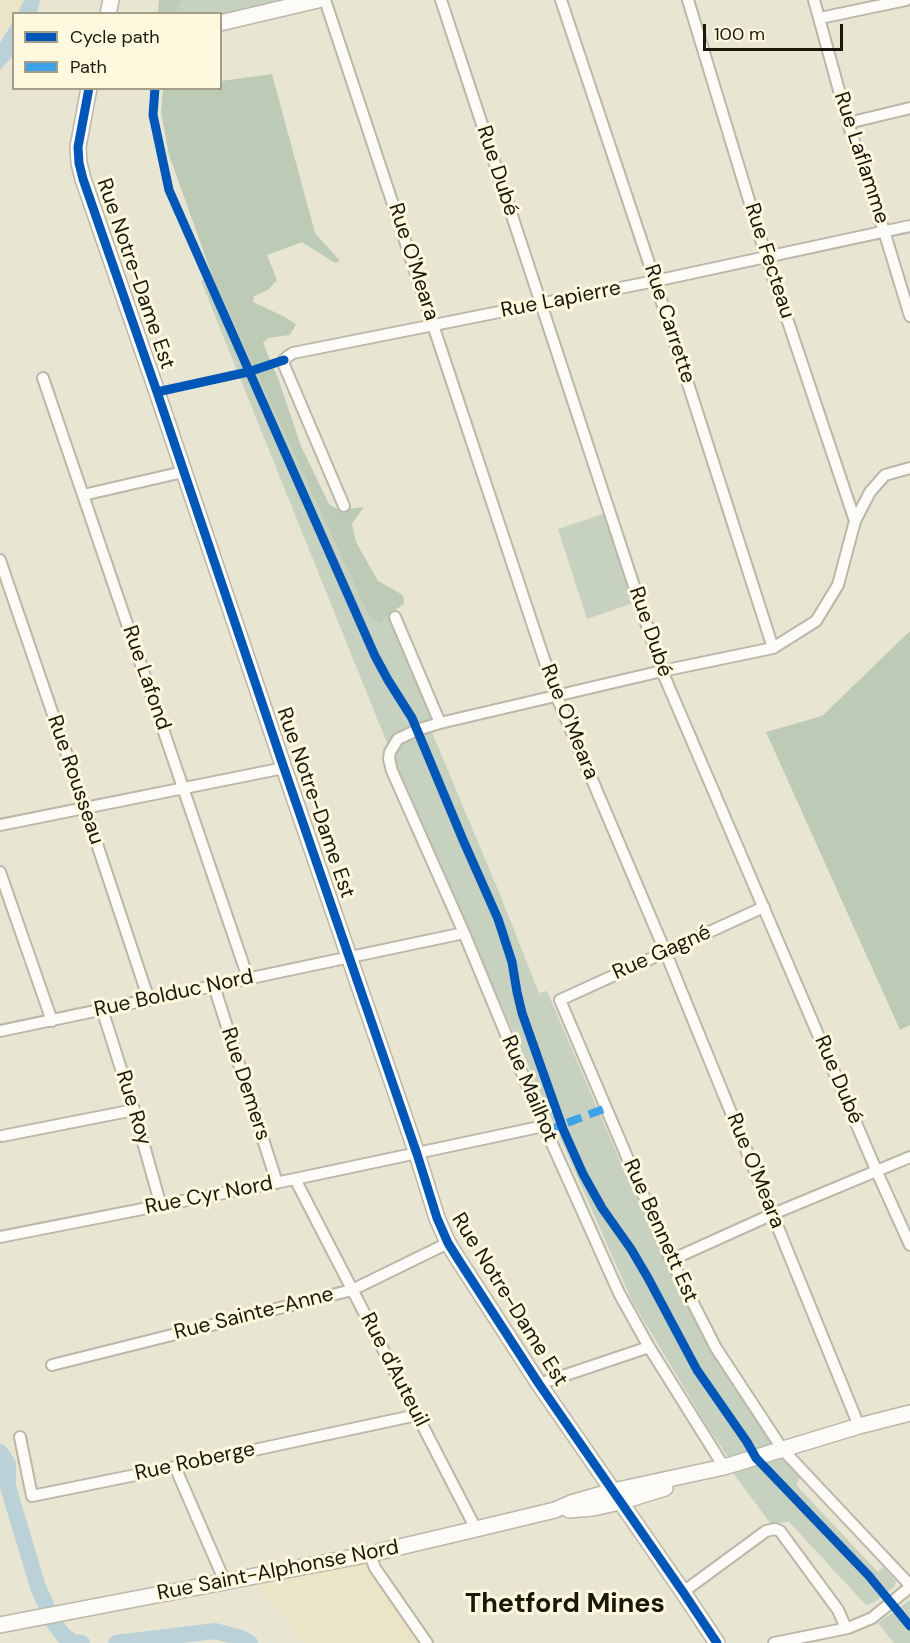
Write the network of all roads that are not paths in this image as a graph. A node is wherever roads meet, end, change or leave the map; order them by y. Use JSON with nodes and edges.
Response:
{"nodes":[{"id":1,"x":318,"y":0,"type":"edge"},
{"id":2,"x":325,"y":0,"type":"edge"},
{"id":3,"x":441,"y":0,"type":"edge"},
{"id":4,"x":561,"y":0,"type":"edge"},
{"id":5,"x":688,"y":0,"type":"edge"},
{"id":6,"x":814,"y":0,"type":"edge"},
{"id":7,"x":906,"y":0,"type":"edge"},
{"id":8,"x":820,"y":18,"type":"junction"},
{"id":9,"x":222,"y":23,"type":"edge"},
{"id":10,"x":89,"y":90,"type":"edge"},
{"id":11,"x":910,"y":108,"type":"edge"},
{"id":12,"x":848,"y":123,"type":"junction"},
{"id":13,"x":910,"y":226,"type":"edge"},
{"id":14,"x":884,"y":231,"type":"junction"},
{"id":15,"x":766,"y":256,"type":"junction"},
{"id":16,"x":655,"y":281,"type":"junction"},
{"id":17,"x":541,"y":304,"type":"junction"},
{"id":18,"x":910,"y":316,"type":"edge"},
{"id":19,"x":434,"y":324,"type":"junction"},
{"id":20,"x":43,"y":378,"type":"dead end"},
{"id":21,"x":910,"y":468,"type":"edge"},
{"id":22,"x":183,"y":472,"type":"junction"},
{"id":23,"x":83,"y":495,"type":"junction"},
{"id":24,"x":344,"y":506,"type":"dead end"},
{"id":25,"x":855,"y":521,"type":"junction"},
{"id":26,"x":0,"y":560,"type":"edge"},
{"id":27,"x":395,"y":616,"type":"dead end"},
{"id":28,"x":773,"y":648,"type":"junction"},
{"id":29,"x":662,"y":671,"type":"junction"},
{"id":30,"x":556,"y":695,"type":"junction"},
{"id":31,"x":440,"y":723,"type":"junction"},
{"id":32,"x":284,"y":768,"type":"junction"},
{"id":33,"x":183,"y":788,"type":"junction"},
{"id":34,"x":85,"y":808,"type":"junction"},
{"id":35,"x":0,"y":825,"type":"edge"},
{"id":36,"x":0,"y":872,"type":"edge"},
{"id":37,"x":764,"y":907,"type":"junction"},
{"id":38,"x":464,"y":933,"type":"junction"},
{"id":39,"x":665,"y":951,"type":"junction"},
{"id":40,"x":349,"y":958,"type":"junction"},
{"id":41,"x":248,"y":978,"type":"junction"},
{"id":42,"x":214,"y":986,"type":"junction"},
{"id":43,"x":149,"y":1000,"type":"junction"},
{"id":44,"x":560,"y":1000,"type":"joint"},
{"id":45,"x":102,"y":1009,"type":"junction"},
{"id":46,"x":52,"y":1021,"type":"junction"},
{"id":47,"x":0,"y":1031,"type":"edge"},
{"id":48,"x":134,"y":1110,"type":"junction"},
{"id":49,"x":544,"y":1126,"type":"junction"},
{"id":50,"x":2,"y":1136,"type":"dead end"},
{"id":51,"x":417,"y":1154,"type":"junction"},
{"id":52,"x":910,"y":1157,"type":"edge"},
{"id":53,"x":877,"y":1172,"type":"junction"},
{"id":54,"x":295,"y":1179,"type":"junction"},
{"id":55,"x":277,"y":1183,"type":"junction"},
{"id":56,"x":161,"y":1206,"type":"junction"},
{"id":57,"x":773,"y":1214,"type":"junction"},
{"id":58,"x":0,"y":1237,"type":"edge"},
{"id":59,"x":448,"y":1243,"type":"junction"},
{"id":60,"x":910,"y":1245,"type":"edge"},
{"id":61,"x":670,"y":1260,"type":"junction"},
{"id":62,"x":352,"y":1290,"type":"junction"},
{"id":63,"x":650,"y":1347,"type":"junction"},
{"id":64,"x":52,"y":1365,"type":"dead end"},
{"id":65,"x":539,"y":1384,"type":"junction"},
{"id":66,"x":417,"y":1415,"type":"junction"},
{"id":67,"x":909,"y":1415,"type":"edge"},
{"id":68,"x":859,"y":1426,"type":"junction"},
{"id":69,"x":20,"y":1437,"type":"dead end"},
{"id":70,"x":783,"y":1450,"type":"junction"},
{"id":71,"x":175,"y":1467,"type":"junction"},
{"id":72,"x":724,"y":1467,"type":"junction"},
{"id":73,"x":617,"y":1496,"type":"junction"},
{"id":74,"x":476,"y":1529,"type":"junction"},
{"id":75,"x":370,"y":1554,"type":"junction"},
{"id":76,"x":225,"y":1582,"type":"junction"},
{"id":77,"x":910,"y":1586,"type":"edge"},
{"id":78,"x":683,"y":1592,"type":"junction"},
{"id":79,"x":0,"y":1626,"type":"edge"},
{"id":80,"x":846,"y":1628,"type":"junction"},
{"id":81,"x":820,"y":1633,"type":"junction"},
{"id":82,"x":427,"y":1643,"type":"edge"},
{"id":83,"x":717,"y":1643,"type":"edge"},
{"id":84,"x":774,"y":1643,"type":"edge"},
{"id":85,"x":827,"y":1643,"type":"edge"}],
"edges":[{"from":1,"to":9,"type":"street"},
{"from":2,"to":19,"type":"street","name":"Rue O'Meara"},
{"from":3,"to":17,"type":"street","name":"Rue Dubé"},
{"from":4,"to":16,"type":"street","name":"Rue Carrette"},
{"from":5,"to":15,"type":"street","name":"Rue Fecteau"},
{"from":6,"to":8,"type":"street","name":"Rue Laflamme"},
{"from":7,"to":8,"type":"street"},
{"from":8,"to":12,"type":"street","name":"Rue Laflamme"},
{"from":10,"to":22,"type":"street","name":"Rue Notre-Dame Est"},
{"from":11,"to":12,"type":"street"},
{"from":12,"to":14,"type":"street","name":"Rue Laflamme"},
{"from":13,"to":14,"type":"street","name":"Rue Lapierre"},
{"from":14,"to":15,"type":"street","name":"Rue Lapierre"},
{"from":14,"to":18,"type":"street","name":"Rue Laflamme"},
{"from":15,"to":16,"type":"street","name":"Rue Lapierre"},
{"from":15,"to":25,"type":"street","name":"Rue Fecteau"},
{"from":16,"to":17,"type":"street","name":"Rue Lapierre"},
{"from":16,"to":28,"type":"street","name":"Rue Carrette"},
{"from":17,"to":19,"type":"street","name":"Rue Lapierre"},
{"from":17,"to":29,"type":"street","name":"Rue Dubé"},
{"from":19,"to":24,"type":"street","name":"Rue Lapierre"},
{"from":19,"to":30,"type":"street","name":"Rue O'Meara"},
{"from":20,"to":23,"type":"street","name":"Rue Lafond"},
{"from":21,"to":25,"type":"street"},
{"from":22,"to":23,"type":"street"},
{"from":22,"to":32,"type":"street","name":"Rue Notre-Dame Est"},
{"from":23,"to":33,"type":"street","name":"Rue Lafond"},
{"from":25,"to":28,"type":"street"},
{"from":26,"to":34,"type":"street","name":"Rue Rousseau"},
{"from":27,"to":31,"type":"street"},
{"from":28,"to":29,"type":"street","name":"Rue Mailhot"},
{"from":29,"to":30,"type":"street","name":"Rue Mailhot"},
{"from":29,"to":37,"type":"street","name":"Rue Dubé"},
{"from":30,"to":31,"type":"street","name":"Rue Mailhot"},
{"from":30,"to":39,"type":"street","name":"Rue O'Meara"},
{"from":31,"to":38,"type":"street","name":"Rue Mailhot"},
{"from":32,"to":33,"type":"street"},
{"from":32,"to":40,"type":"street","name":"Rue Notre-Dame Est"},
{"from":33,"to":34,"type":"street"},
{"from":33,"to":41,"type":"street","name":"Rue Lafond"},
{"from":34,"to":35,"type":"street"},
{"from":34,"to":43,"type":"street","name":"Rue Rousseau"},
{"from":36,"to":46,"type":"street"},
{"from":37,"to":39,"type":"street","name":"Rue Gagné"},
{"from":37,"to":53,"type":"street","name":"Rue Dubé"},
{"from":38,"to":40,"type":"street","name":"Rue Bolduc Nord"},
{"from":38,"to":49,"type":"street","name":"Rue Mailhot"},
{"from":39,"to":44,"type":"street","name":"Rue Gagné"},
{"from":39,"to":57,"type":"street","name":"Rue O'Meara"},
{"from":40,"to":41,"type":"street","name":"Rue Bolduc Nord"},
{"from":40,"to":51,"type":"street","name":"Rue Notre-Dame Est"},
{"from":41,"to":42,"type":"street","name":"Rue Bolduc Nord"},
{"from":42,"to":43,"type":"street","name":"Rue Bolduc Nord"},
{"from":42,"to":55,"type":"street","name":"Rue Demers"},
{"from":43,"to":45,"type":"street","name":"Rue Bolduc Nord"},
{"from":44,"to":61,"type":"street","name":"Rue Bennett Est"},
{"from":45,"to":46,"type":"street","name":"Rue Bolduc Nord"},
{"from":45,"to":48,"type":"street","name":"Rue Roy"},
{"from":46,"to":47,"type":"street","name":"Rue Bolduc Nord"},
{"from":48,"to":50,"type":"street"},
{"from":48,"to":56,"type":"street","name":"Rue Roy"},
{"from":49,"to":51,"type":"street","name":"Rue Cyr Nord"},
{"from":49,"to":63,"type":"street","name":"Rue Mailhot"},
{"from":51,"to":54,"type":"street","name":"Rue Cyr Nord"},
{"from":51,"to":59,"type":"street","name":"Rue Notre-Dame Est"},
{"from":52,"to":53,"type":"street"},
{"from":53,"to":57,"type":"street"},
{"from":53,"to":60,"type":"street","name":"Rue Dubé"},
{"from":54,"to":55,"type":"street","name":"Rue Cyr Nord"},
{"from":54,"to":62,"type":"street","name":"Rue d'Auteuil"},
{"from":55,"to":56,"type":"street","name":"Rue Cyr Nord"},
{"from":56,"to":58,"type":"street","name":"Rue Cyr Nord"},
{"from":57,"to":61,"type":"street"},
{"from":57,"to":68,"type":"street","name":"Rue O'Meara"},
{"from":59,"to":62,"type":"street","name":"Rue Sainte-Anne"},
{"from":59,"to":65,"type":"street","name":"Rue Notre-Dame Est"},
{"from":61,"to":70,"type":"street","name":"Rue Bennett Est"},
{"from":62,"to":64,"type":"street","name":"Rue Sainte-Anne"},
{"from":62,"to":66,"type":"street","name":"Rue d'Auteuil"},
{"from":63,"to":65,"type":"street"},
{"from":63,"to":72,"type":"street","name":"Rue Mailhot"},
{"from":65,"to":73,"type":"street","name":"Rue Notre-Dame Est"},
{"from":66,"to":71,"type":"street","name":"Rue Roberge"},
{"from":66,"to":74,"type":"street","name":"Rue d'Auteuil"},
{"from":67,"to":68,"type":"street","name":"Rue Saint-Alphonse Nord"},
{"from":68,"to":70,"type":"street","name":"Rue Saint-Alphonse Nord"},
{"from":69,"to":71,"type":"street","name":"Rue Roberge"},
{"from":70,"to":72,"type":"street","name":"Rue Saint-Alphonse Nord"},
{"from":70,"to":77,"type":"street","name":"Rue Bennett Est"},
{"from":71,"to":76,"type":"street"},
{"from":72,"to":73,"type":"street","name":"Rue Saint-Alphonse Nord"},
{"from":73,"to":74,"type":"street","name":"Rue Saint-Alphonse Nord"},
{"from":73,"to":78,"type":"street","name":"Rue Notre-Dame Est"},
{"from":74,"to":75,"type":"street","name":"Rue Saint-Alphonse Nord"},
{"from":75,"to":76,"type":"street","name":"Rue Saint-Alphonse Nord"},
{"from":75,"to":82,"type":"street"},
{"from":76,"to":79,"type":"street","name":"Rue Saint-Alphonse Nord"},
{"from":77,"to":80,"type":"street"},
{"from":78,"to":80,"type":"street"},
{"from":78,"to":83,"type":"street","name":"Rue Notre-Dame Est"},
{"from":80,"to":81,"type":"street"},
{"from":81,"to":84,"type":"street"},
{"from":81,"to":85,"type":"street"}]}
